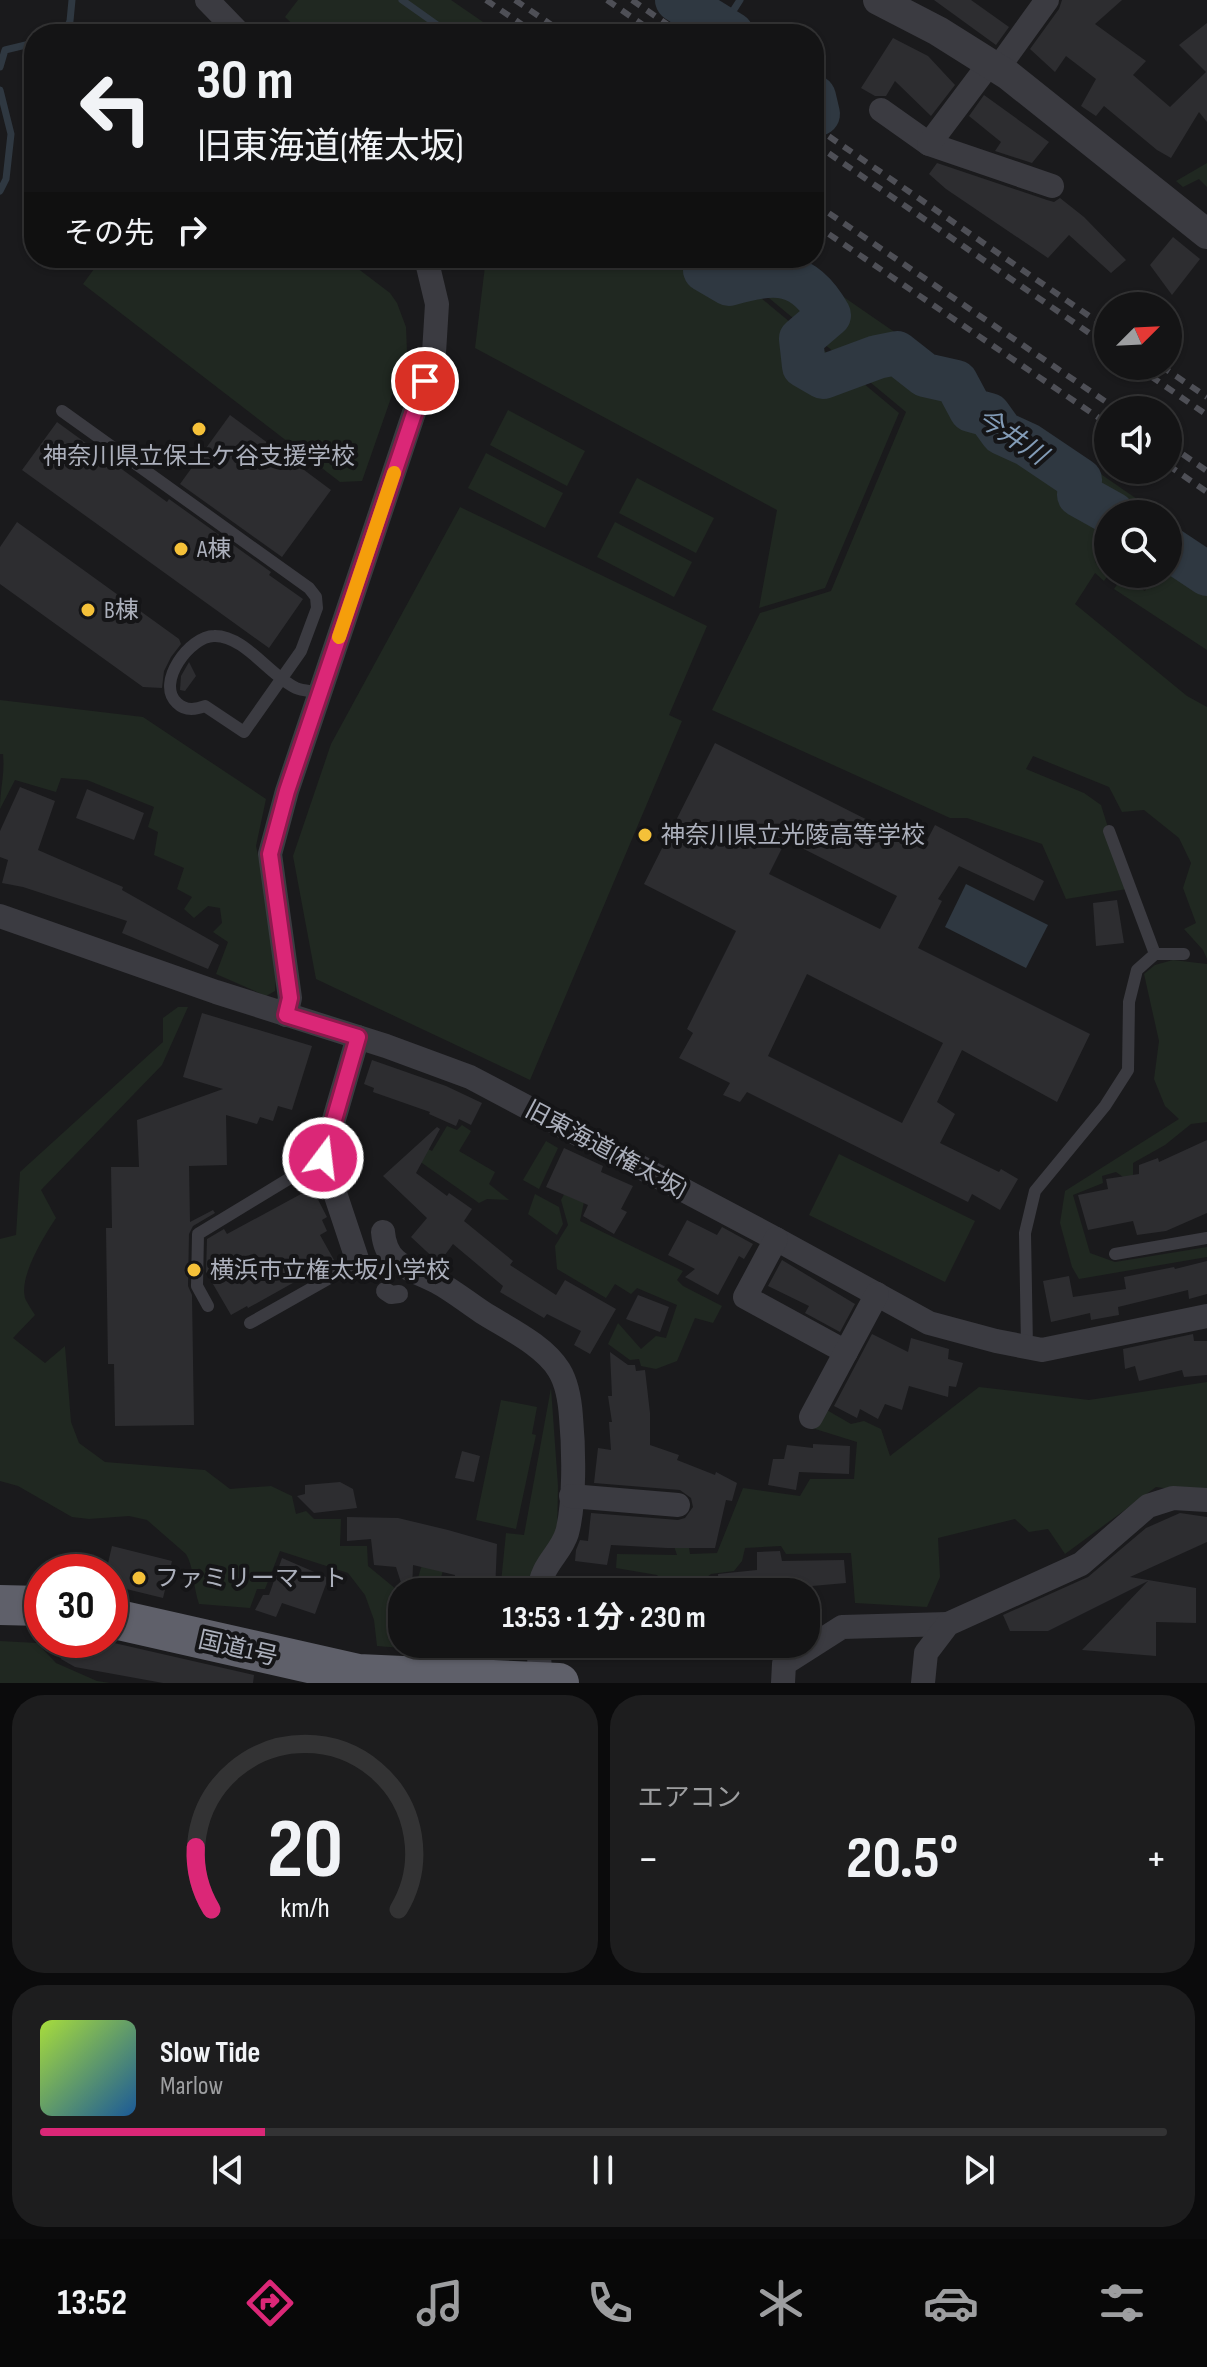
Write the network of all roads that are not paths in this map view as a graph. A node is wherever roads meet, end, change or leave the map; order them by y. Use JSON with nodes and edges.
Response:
{"nodes":[{"id":1,"x":207,"y":0,"type":"edge"},
{"id":2,"x":878,"y":0,"type":"edge"},
{"id":3,"x":1047,"y":0,"type":"edge"},
{"id":4,"x":230,"y":24,"type":"edge"},
{"id":5,"x":994,"y":66,"type":"junction"},
{"id":6,"x":881,"y":110,"type":"dead end"},
{"id":7,"x":929,"y":144,"type":"junction"},
{"id":8,"x":1052,"y":186,"type":"dead end"},
{"id":9,"x":1207,"y":234,"type":"edge"},
{"id":10,"x":428,"y":268,"type":"edge"},
{"id":11,"x":62,"y":411,"type":"dead end"},
{"id":12,"x":282,"y":678,"type":"junction"},
{"id":13,"x":320,"y":693,"type":"junction"},
{"id":14,"x":1109,"y":831,"type":"dead end"},
{"id":15,"x":0,"y":916,"type":"edge"},
{"id":16,"x":1155,"y":954,"type":"junction"},
{"id":17,"x":1184,"y":954,"type":"dead end"},
{"id":18,"x":286,"y":1015,"type":"junction"},
{"id":19,"x":358,"y":1037,"type":"junction"},
{"id":20,"x":323,"y":1158,"type":"junction"},
{"id":21,"x":383,"y":1232,"type":"dead end"},
{"id":22,"x":1207,"y":1238,"type":"edge"},
{"id":23,"x":776,"y":1239,"type":"junction"},
{"id":24,"x":1115,"y":1254,"type":"dead end"},
{"id":25,"x":361,"y":1266,"type":"joint"},
{"id":26,"x":877,"y":1294,"type":"junction"},
{"id":27,"x":208,"y":1306,"type":"dead end"},
{"id":28,"x":1207,"y":1316,"type":"edge"},
{"id":29,"x":250,"y":1323,"type":"dead end"},
{"id":30,"x":1027,"y":1347,"type":"junction"},
{"id":31,"x":846,"y":1352,"type":"junction"},
{"id":32,"x":811,"y":1417,"type":"dead end"},
{"id":33,"x":571,"y":1496,"type":"junction"},
{"id":34,"x":1207,"y":1500,"type":"edge"},
{"id":35,"x":678,"y":1505,"type":"dead end"},
{"id":36,"x":542,"y":1578,"type":"edge"},
{"id":37,"x":0,"y":1605,"type":"edge"},
{"id":38,"x":24,"y":1606,"type":"edge"},
{"id":39,"x":128,"y":1622,"type":"edge"},
{"id":40,"x":948,"y":1624,"type":"junction"},
{"id":41,"x":539,"y":1658,"type":"edge"},
{"id":42,"x":541,"y":1682,"type":"edge"},
{"id":43,"x":552,"y":1683,"type":"edge"},
{"id":44,"x":559,"y":1683,"type":"edge"},
{"id":45,"x":783,"y":1683,"type":"edge"},
{"id":46,"x":923,"y":1683,"type":"edge"}],
"edges":[{"from":1,"to":4,"type":"street"},
{"from":2,"to":5,"type":"street"},
{"from":3,"to":5,"type":"street"},
{"from":5,"to":7,"type":"street"},
{"from":5,"to":9,"type":"street"},
{"from":6,"to":7,"type":"street"},
{"from":7,"to":8,"type":"street"},
{"from":10,"to":13,"type":"street"},
{"from":11,"to":12,"type":"lane"},
{"from":12,"to":12,"type":"lane"},
{"from":12,"to":13,"type":"lane"},
{"from":13,"to":18,"type":"street"},
{"from":14,"to":16,"type":"lane"},
{"from":15,"to":18,"type":"street","name":"旧東海道(権太坂)"},
{"from":16,"to":17,"type":"lane"},
{"from":16,"to":30,"type":"lane"},
{"from":18,"to":19,"type":"street","name":"旧東海道(権太坂)"},
{"from":19,"to":20,"type":"street"},
{"from":19,"to":23,"type":"street","name":"旧東海道(権太坂)"},
{"from":20,"to":25,"type":"street"},
{"from":20,"to":27,"type":"lane"},
{"from":21,"to":33,"type":"street"},
{"from":22,"to":24,"type":"lane"},
{"from":23,"to":26,"type":"street","name":"旧東海道(権太坂)"},
{"from":23,"to":31,"type":"street"},
{"from":25,"to":29,"type":"lane"},
{"from":26,"to":30,"type":"street","name":"旧東海道(権太坂)"},
{"from":26,"to":31,"type":"street"},
{"from":28,"to":30,"type":"street","name":"旧東海道(権太坂)"},
{"from":31,"to":32,"type":"street"},
{"from":33,"to":35,"type":"street"},
{"from":33,"to":36,"type":"street"},
{"from":34,"to":40,"type":"street"},
{"from":37,"to":38,"type":"highway"},
{"from":39,"to":42,"type":"highway","name":"国道1号"},
{"from":40,"to":45,"type":"street"},
{"from":40,"to":46,"type":"street"},
{"from":41,"to":42,"type":"street"},
{"from":42,"to":43,"type":"highway","name":"国道1号"},
{"from":43,"to":44,"type":"highway","name":"国道1号"}]}
